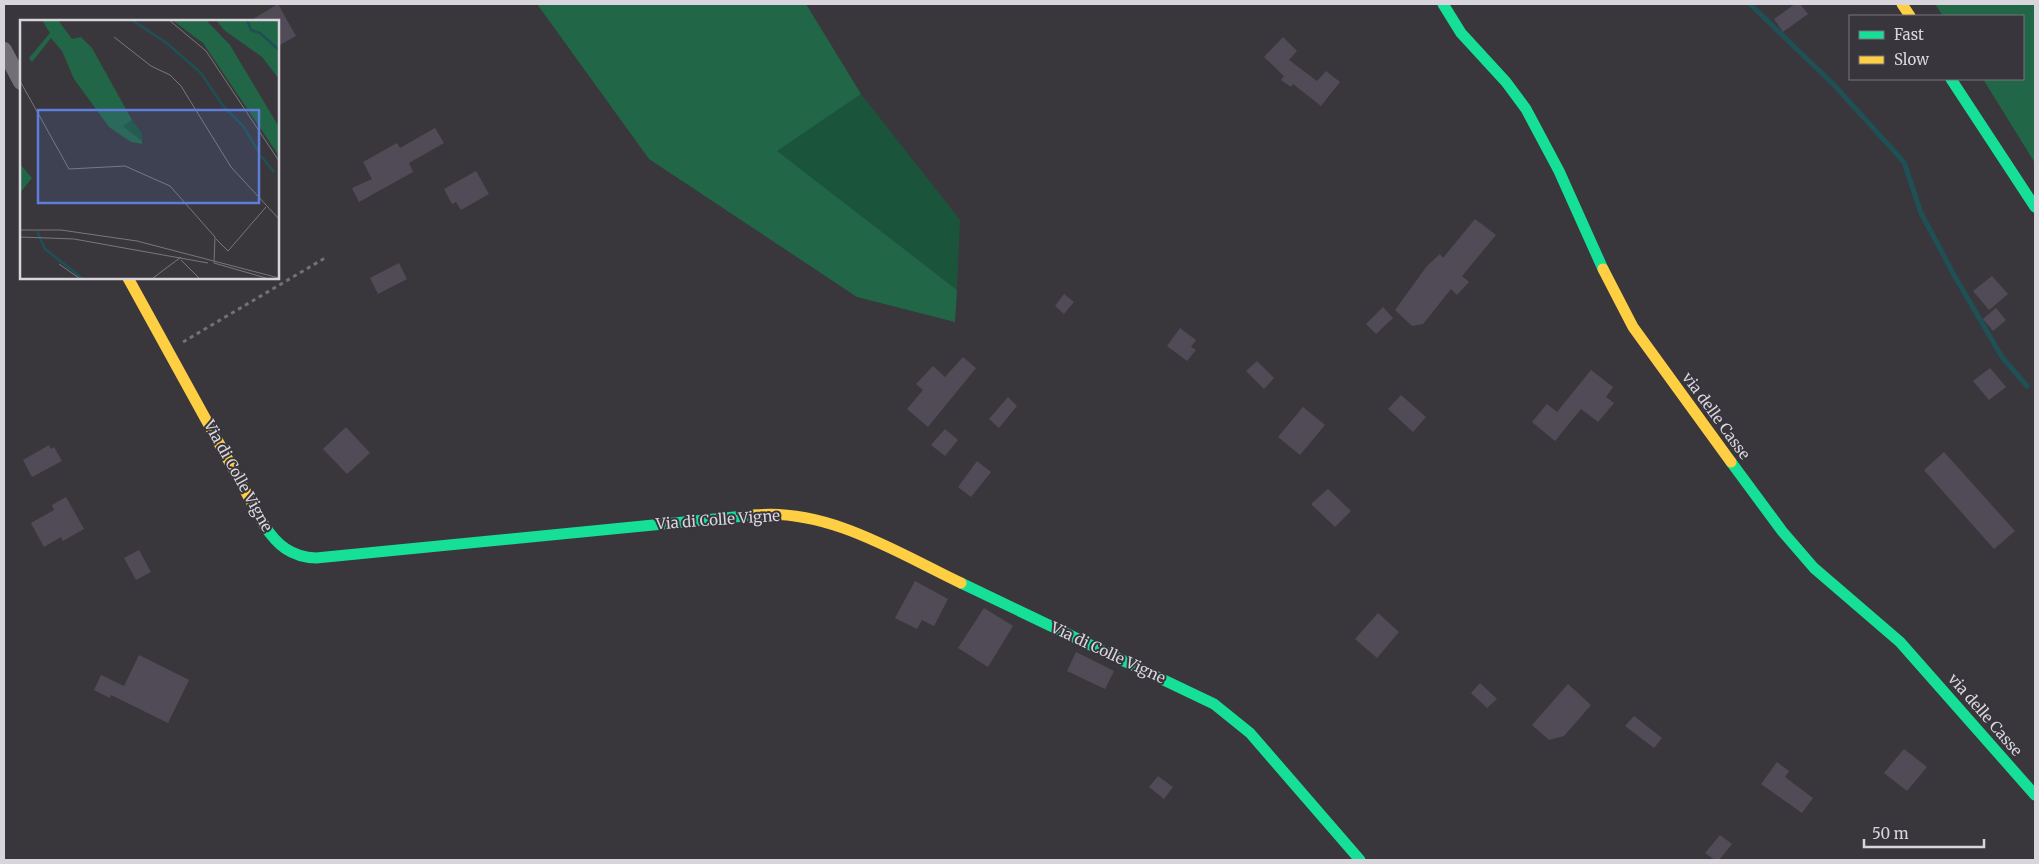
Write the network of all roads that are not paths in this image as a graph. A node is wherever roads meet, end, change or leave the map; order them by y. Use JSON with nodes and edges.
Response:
{"nodes":[{"id":1,"x":1443,"y":4,"type":"edge"},
{"id":2,"x":1902,"y":4,"type":"edge"},
{"id":3,"x":1909,"y":15,"type":"edge"},
{"id":4,"x":4,"y":50,"type":"edge"},
{"id":5,"x":20,"y":80,"type":"edge"},
{"id":6,"x":1952,"y":80,"type":"edge"},
{"id":7,"x":2035,"y":207,"type":"edge"},
{"id":8,"x":129,"y":279,"type":"edge"},
{"id":9,"x":2035,"y":795,"type":"edge"},
{"id":10,"x":1360,"y":860,"type":"edge"}],
"edges":[{"from":1,"to":9,"type":"street","name":"via delle Casse"},
{"from":2,"to":3,"type":"street"},
{"from":4,"to":5,"type":"street"},
{"from":6,"to":7,"type":"street"},
{"from":8,"to":10,"type":"street","name":"Via di Colle Vigne"}]}
